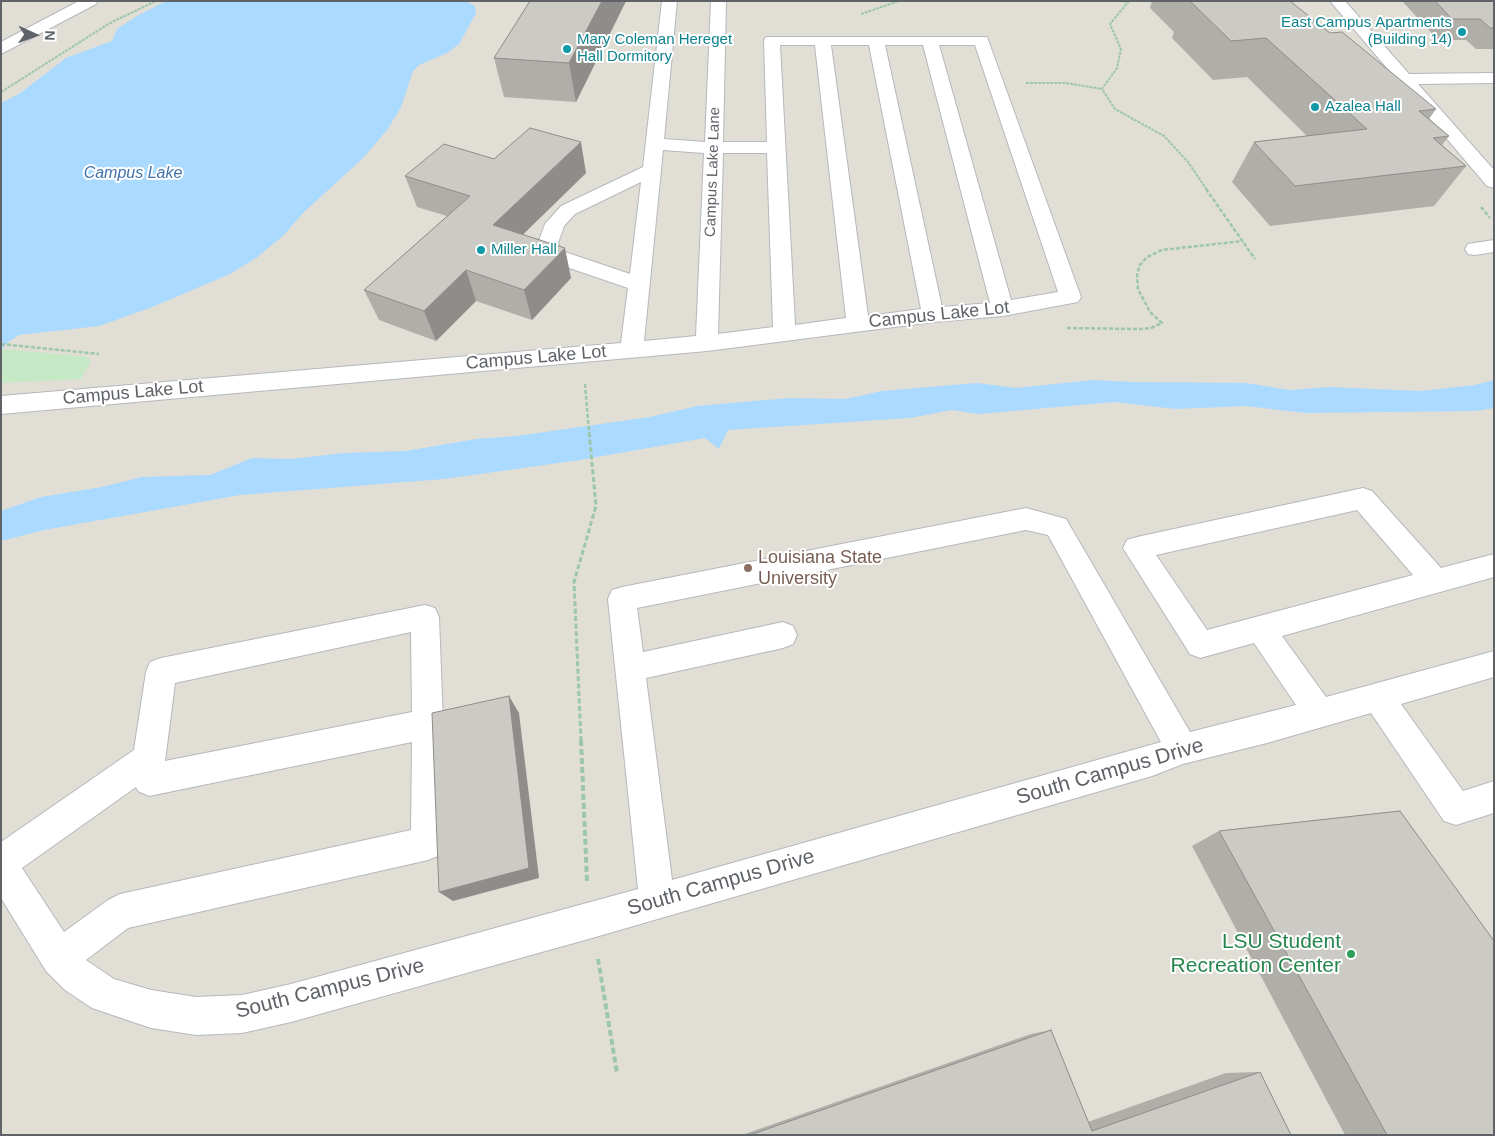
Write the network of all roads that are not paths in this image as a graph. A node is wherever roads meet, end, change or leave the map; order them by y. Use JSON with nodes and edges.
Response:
{"nodes":[{"id":1,"x":91,"y":1,"type":"edge"},
{"id":2,"x":670,"y":1,"type":"edge"},
{"id":3,"x":719,"y":1,"type":"edge"},
{"id":4,"x":1337,"y":1,"type":"edge"},
{"id":5,"x":822,"y":40,"type":"junction"},
{"id":6,"x":876,"y":40,"type":"junction"},
{"id":7,"x":930,"y":40,"type":"junction"},
{"id":8,"x":1,"y":49,"type":"edge"},
{"id":9,"x":1494,"y":78,"type":"edge"},
{"id":10,"x":1404,"y":79,"type":"junction"},
{"id":11,"x":654,"y":144,"type":"junction"},
{"id":12,"x":776,"y":147,"type":"junction"},
{"id":13,"x":715,"y":148,"type":"junction"},
{"id":14,"x":1464,"y":148,"type":"junction"},
{"id":15,"x":1484,"y":148,"type":"dead end"},
{"id":16,"x":651,"y":170,"type":"junction"},
{"id":17,"x":1494,"y":182,"type":"edge"},
{"id":18,"x":638,"y":284,"type":"junction"},
{"id":19,"x":1003,"y":309,"type":"junction"},
{"id":20,"x":932,"y":315,"type":"junction"},
{"id":21,"x":858,"y":324,"type":"junction"},
{"id":22,"x":784,"y":333,"type":"junction"},
{"id":23,"x":707,"y":343,"type":"junction"},
{"id":24,"x":632,"y":349,"type":"junction"},
{"id":25,"x":1,"y":405,"type":"edge"},
{"id":26,"x":1494,"y":564,"type":"edge"},
{"id":27,"x":1434,"y":580,"type":"junction"},
{"id":28,"x":1261,"y":629,"type":"junction"},
{"id":29,"x":783,"y":635,"type":"dead end"},
{"id":30,"x":1494,"y":664,"type":"edge"},
{"id":31,"x":630,"y":668,"type":"junction"},
{"id":32,"x":1378,"y":697,"type":"junction"},
{"id":33,"x":1319,"y":713,"type":"junction"},
{"id":34,"x":428,"y":724,"type":"junction"},
{"id":35,"x":1182,"y":749,"type":"junction"},
{"id":36,"x":149,"y":758,"type":"junction"},
{"id":37,"x":1494,"y":797,"type":"edge"},
{"id":38,"x":1,"y":864,"type":"edge"},
{"id":39,"x":657,"y":901,"type":"junction"},
{"id":40,"x":59,"y":958,"type":"junction"}],
"edges":[{"from":1,"to":8,"type":"street"},
{"from":2,"to":11,"type":"street"},
{"from":3,"to":13,"type":"street","name":"Campus Lake Lane"},
{"from":4,"to":10,"type":"street"},
{"from":5,"to":6,"type":"street"},
{"from":5,"to":12,"type":"street"},
{"from":5,"to":21,"type":"street"},
{"from":6,"to":7,"type":"street"},
{"from":6,"to":20,"type":"street"},
{"from":7,"to":19,"type":"street"},
{"from":7,"to":19,"type":"street","name":"Campus Lake Lot"},
{"from":9,"to":10,"type":"street"},
{"from":10,"to":14,"type":"street"},
{"from":11,"to":13,"type":"street"},
{"from":11,"to":16,"type":"street"},
{"from":12,"to":13,"type":"street"},
{"from":12,"to":22,"type":"street"},
{"from":13,"to":23,"type":"street","name":"Campus Lake Lane"},
{"from":14,"to":15,"type":"street"},
{"from":14,"to":17,"type":"street"},
{"from":16,"to":18,"type":"street"},
{"from":16,"to":18,"type":"street"},
{"from":18,"to":24,"type":"street"},
{"from":19,"to":20,"type":"street","name":"Campus Lake Lot"},
{"from":20,"to":21,"type":"street","name":"Campus Lake Lot"},
{"from":21,"to":22,"type":"street","name":"Campus Lake Lot"},
{"from":22,"to":23,"type":"street","name":"Campus Lake Lot"},
{"from":23,"to":24,"type":"street","name":"Campus Lake Lot"},
{"from":24,"to":25,"type":"street","name":"Campus Lake Lot"},
{"from":26,"to":27,"type":"street"},
{"from":27,"to":28,"type":"street"},
{"from":27,"to":28,"type":"street"},
{"from":28,"to":33,"type":"street"},
{"from":29,"to":31,"type":"street"},
{"from":30,"to":32,"type":"street","name":"South Campus Drive"},
{"from":31,"to":35,"type":"street"},
{"from":31,"to":39,"type":"street"},
{"from":32,"to":33,"type":"street","name":"South Campus Drive"},
{"from":32,"to":37,"type":"street"},
{"from":33,"to":35,"type":"street","name":"South Campus Drive"},
{"from":34,"to":36,"type":"street"},
{"from":34,"to":36,"type":"street"},
{"from":34,"to":40,"type":"street"},
{"from":35,"to":39,"type":"street","name":"South Campus Drive"},
{"from":36,"to":38,"type":"street"},
{"from":38,"to":40,"type":"street","name":"South Campus Drive"},
{"from":39,"to":40,"type":"street","name":"South Campus Drive"}]}
